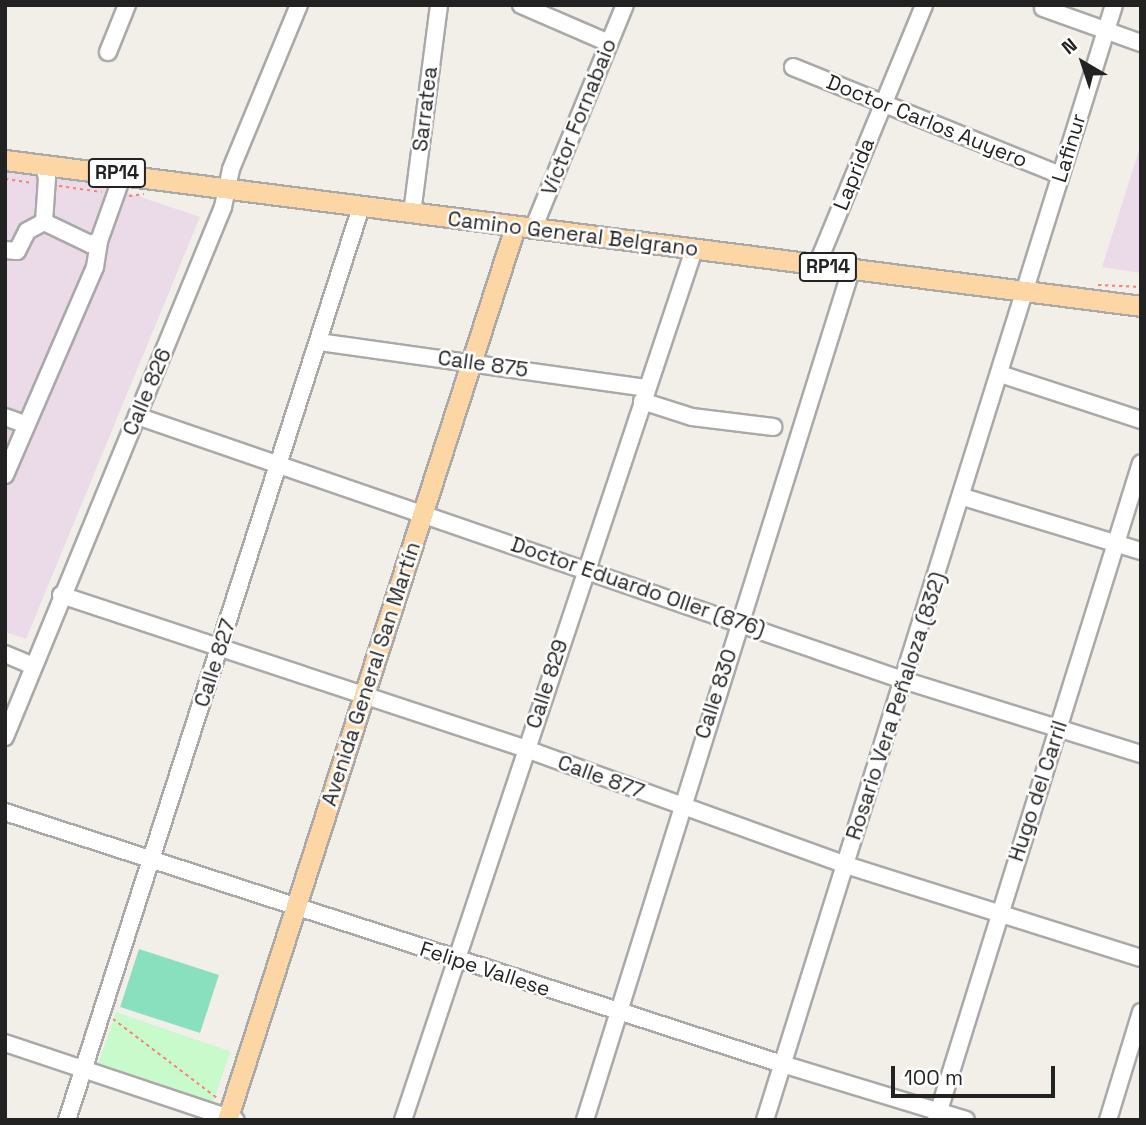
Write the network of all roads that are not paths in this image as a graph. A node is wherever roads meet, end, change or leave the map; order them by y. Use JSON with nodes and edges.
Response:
{"nodes":[{"id":1,"x":127,"y":5,"type":"edge"},
{"id":2,"x":299,"y":5,"type":"edge"},
{"id":3,"x":439,"y":5,"type":"edge"},
{"id":4,"x":520,"y":5,"type":"edge"},
{"id":5,"x":625,"y":5,"type":"edge"},
{"id":6,"x":924,"y":5,"type":"edge"},
{"id":7,"x":1114,"y":5,"type":"edge"},
{"id":8,"x":1043,"y":8,"type":"dead end"},
{"id":9,"x":1106,"y":31,"type":"junction"},
{"id":10,"x":609,"y":43,"type":"junction"},
{"id":11,"x":1141,"y":43,"type":"edge"},
{"id":12,"x":108,"y":52,"type":"dead end"},
{"id":13,"x":793,"y":67,"type":"dead end"},
{"id":14,"x":882,"y":103,"type":"junction"},
{"id":15,"x":5,"y":160,"type":"edge"},
{"id":16,"x":43,"y":164,"type":"junction"},
{"id":17,"x":123,"y":174,"type":"junction"},
{"id":18,"x":1060,"y":175,"type":"junction"},
{"id":19,"x":229,"y":188,"type":"junction"},
{"id":20,"x":361,"y":206,"type":"junction"},
{"id":21,"x":412,"y":213,"type":"junction"},
{"id":22,"x":44,"y":222,"type":"junction"},
{"id":23,"x":524,"y":228,"type":"junction"},
{"id":24,"x":99,"y":242,"type":"junction"},
{"id":25,"x":5,"y":250,"type":"edge"},
{"id":26,"x":694,"y":250,"type":"junction"},
{"id":27,"x":817,"y":265,"type":"junction"},
{"id":28,"x":851,"y":270,"type":"junction"},
{"id":29,"x":1025,"y":291,"type":"junction"},
{"id":30,"x":1141,"y":306,"type":"edge"},
{"id":31,"x":319,"y":342,"type":"junction"},
{"id":32,"x":471,"y":362,"type":"junction"},
{"id":33,"x":1000,"y":374,"type":"junction"},
{"id":34,"x":644,"y":395,"type":"junction"},
{"id":35,"x":138,"y":415,"type":"junction"},
{"id":36,"x":5,"y":416,"type":"edge"},
{"id":37,"x":1141,"y":421,"type":"edge"},
{"id":38,"x":27,"y":425,"type":"junction"},
{"id":39,"x":773,"y":428,"type":"dead end"},
{"id":40,"x":1141,"y":463,"type":"edge"},
{"id":41,"x":277,"y":465,"type":"junction"},
{"id":42,"x":5,"y":475,"type":"edge"},
{"id":43,"x":963,"y":497,"type":"junction"},
{"id":44,"x":423,"y":514,"type":"junction"},
{"id":45,"x":1116,"y":543,"type":"junction"},
{"id":46,"x":1141,"y":551,"type":"edge"},
{"id":47,"x":585,"y":567,"type":"junction"},
{"id":48,"x":61,"y":595,"type":"junction"},
{"id":49,"x":739,"y":622,"type":"junction"},
{"id":50,"x":220,"y":648,"type":"junction"},
{"id":51,"x":5,"y":654,"type":"edge"},
{"id":52,"x":33,"y":666,"type":"junction"},
{"id":53,"x":903,"y":680,"type":"junction"},
{"id":54,"x":363,"y":697,"type":"junction"},
{"id":55,"x":7,"y":726,"type":"edge"},
{"id":56,"x":1059,"y":729,"type":"junction"},
{"id":57,"x":526,"y":749,"type":"junction"},
{"id":58,"x":1141,"y":754,"type":"edge"},
{"id":59,"x":680,"y":806,"type":"junction"},
{"id":60,"x":5,"y":812,"type":"edge"},
{"id":61,"x":151,"y":860,"type":"junction"},
{"id":62,"x":846,"y":865,"type":"junction"},
{"id":63,"x":296,"y":908,"type":"junction"},
{"id":64,"x":998,"y":914,"type":"junction"},
{"id":65,"x":1141,"y":958,"type":"edge"},
{"id":66,"x":456,"y":960,"type":"junction"},
{"id":67,"x":618,"y":1012,"type":"junction"},
{"id":68,"x":1141,"y":1012,"type":"edge"},
{"id":69,"x":5,"y":1043,"type":"edge"},
{"id":70,"x":782,"y":1065,"type":"junction"},
{"id":71,"x":83,"y":1069,"type":"junction"},
{"id":72,"x":225,"y":1112,"type":"edge"},
{"id":73,"x":937,"y":1115,"type":"edge"},
{"id":74,"x":67,"y":1120,"type":"edge"},
{"id":75,"x":403,"y":1120,"type":"edge"},
{"id":76,"x":585,"y":1120,"type":"edge"},
{"id":77,"x":765,"y":1120,"type":"edge"},
{"id":78,"x":966,"y":1120,"type":"edge"},
{"id":79,"x":1108,"y":1120,"type":"edge"}],
"edges":[{"from":1,"to":12,"type":"street"},
{"from":2,"to":19,"type":"street","name":"Calle 826"},
{"from":3,"to":21,"type":"street","name":"Sarratea"},
{"from":4,"to":10,"type":"street"},
{"from":5,"to":10,"type":"street","name":"Víctor Fornabaio"},
{"from":6,"to":14,"type":"street","name":"Laprida"},
{"from":7,"to":9,"type":"street","name":"Lafinur"},
{"from":8,"to":9,"type":"street"},
{"from":9,"to":11,"type":"street"},
{"from":9,"to":18,"type":"street","name":"Lafinur"},
{"from":10,"to":23,"type":"street","name":"Víctor Fornabaio"},
{"from":13,"to":14,"type":"street","name":"Doctor Carlos Auyero"},
{"from":14,"to":18,"type":"street","name":"Doctor Carlos Auyero"},
{"from":14,"to":27,"type":"street","name":"Laprida"},
{"from":15,"to":16,"type":"main road","name":"Camino General Belgrano","number":"RP14"},
{"from":16,"to":17,"type":"main road","name":"Camino General Belgrano","number":"RP14"},
{"from":16,"to":22,"type":"street"},
{"from":17,"to":19,"type":"main road","name":"Camino General Belgrano","number":"RP14"},
{"from":17,"to":24,"type":"street"},
{"from":18,"to":29,"type":"street","name":"Lafinur"},
{"from":19,"to":20,"type":"main road","name":"Camino General Belgrano","number":"RP14"},
{"from":19,"to":35,"type":"street","name":"Calle 826"},
{"from":20,"to":21,"type":"main road","name":"Camino General Belgrano","number":"RP14"},
{"from":20,"to":31,"type":"street","name":"Calle 827"},
{"from":21,"to":23,"type":"main road","name":"Camino General Belgrano","number":"RP14"},
{"from":22,"to":24,"type":"street"},
{"from":22,"to":25,"type":"street"},
{"from":23,"to":26,"type":"main road","name":"Camino General Belgrano","number":"RP14"},
{"from":23,"to":32,"type":"main road","name":"Avenida General San Martín"},
{"from":24,"to":38,"type":"street"},
{"from":26,"to":27,"type":"main road","name":"Camino General Belgrano","number":"RP14"},
{"from":26,"to":34,"type":"street","name":"Calle 829"},
{"from":27,"to":28,"type":"main road","name":"Camino General Belgrano","number":"RP14"},
{"from":28,"to":29,"type":"main road","name":"Camino General Belgrano","number":"RP14"},
{"from":28,"to":49,"type":"street","name":"Calle 830"},
{"from":29,"to":30,"type":"main road","name":"Camino General Belgrano","number":"RP14"},
{"from":29,"to":33,"type":"street","name":"Rosario Vera Peñaloza (832)"},
{"from":31,"to":32,"type":"street","name":"Calle 875"},
{"from":31,"to":41,"type":"street","name":"Calle 827"},
{"from":32,"to":34,"type":"street","name":"Calle 875"},
{"from":32,"to":44,"type":"main road","name":"Avenida General San Martín"},
{"from":33,"to":37,"type":"street"},
{"from":33,"to":43,"type":"street","name":"Rosario Vera Peñaloza (832)"},
{"from":34,"to":39,"type":"street","name":"Calle 875"},
{"from":34,"to":47,"type":"street","name":"Calle 829"},
{"from":35,"to":41,"type":"street","name":"Doctor Eduardo Oller (876)"},
{"from":35,"to":48,"type":"street","name":"Calle 826"},
{"from":36,"to":38,"type":"street"},
{"from":38,"to":42,"type":"street"},
{"from":40,"to":45,"type":"street","name":"Hugo del Carril"},
{"from":41,"to":44,"type":"street","name":"Doctor Eduardo Oller (876)"},
{"from":41,"to":50,"type":"street","name":"Calle 827"},
{"from":43,"to":45,"type":"street"},
{"from":43,"to":53,"type":"street","name":"Rosario Vera Peñaloza (832)"},
{"from":44,"to":47,"type":"street","name":"Doctor Eduardo Oller (876)"},
{"from":44,"to":54,"type":"main road","name":"Avenida General San Martín"},
{"from":45,"to":46,"type":"street"},
{"from":45,"to":56,"type":"street","name":"Hugo del Carril"},
{"from":47,"to":49,"type":"street","name":"Doctor Eduardo Oller (876)"},
{"from":47,"to":57,"type":"street","name":"Calle 829"},
{"from":48,"to":50,"type":"street","name":"Calle 877"},
{"from":48,"to":52,"type":"street","name":"Calle 826"},
{"from":49,"to":53,"type":"street","name":"Doctor Eduardo Oller (876)"},
{"from":49,"to":59,"type":"street","name":"Calle 830"},
{"from":50,"to":54,"type":"street","name":"Calle 877"},
{"from":50,"to":61,"type":"street","name":"Calle 827"},
{"from":51,"to":52,"type":"street"},
{"from":52,"to":55,"type":"street","name":"Calle 826"},
{"from":53,"to":56,"type":"street","name":"Doctor Eduardo Oller (876)"},
{"from":53,"to":62,"type":"street","name":"Rosario Vera Peñaloza (832)"},
{"from":54,"to":57,"type":"street","name":"Calle 877"},
{"from":54,"to":63,"type":"main road","name":"Avenida General San Martín"},
{"from":56,"to":58,"type":"street","name":"Doctor Eduardo Oller (876)"},
{"from":56,"to":64,"type":"street","name":"Hugo del Carril"},
{"from":57,"to":59,"type":"street","name":"Calle 877"},
{"from":57,"to":66,"type":"street","name":"Calle 829"},
{"from":59,"to":62,"type":"street","name":"Calle 877"},
{"from":59,"to":67,"type":"street","name":"Calle 830"},
{"from":60,"to":61,"type":"street","name":"Felipe Vallese"},
{"from":61,"to":63,"type":"street","name":"Felipe Vallese"},
{"from":61,"to":71,"type":"street","name":"Calle 827"},
{"from":62,"to":64,"type":"street","name":"Calle 877"},
{"from":62,"to":70,"type":"street","name":"Rosario Vera Peñaloza (832)"},
{"from":63,"to":66,"type":"street","name":"Felipe Vallese"},
{"from":63,"to":72,"type":"main road","name":"Avenida General San Martín"},
{"from":64,"to":65,"type":"street","name":"Calle 877"},
{"from":64,"to":73,"type":"street","name":"Hugo del Carril"},
{"from":66,"to":67,"type":"street","name":"Felipe Vallese"},
{"from":66,"to":75,"type":"street","name":"Calle 829"},
{"from":67,"to":70,"type":"street","name":"Felipe Vallese"},
{"from":67,"to":76,"type":"street","name":"Calle 830"},
{"from":68,"to":79,"type":"street"},
{"from":69,"to":71,"type":"street"},
{"from":70,"to":73,"type":"street","name":"Felipe Vallese"},
{"from":70,"to":77,"type":"street","name":"Rosario Vera Peñaloza (832)"},
{"from":71,"to":72,"type":"street"},
{"from":71,"to":74,"type":"street","name":"Calle 827"},
{"from":73,"to":78,"type":"street","name":"Felipe Vallese"}]}
